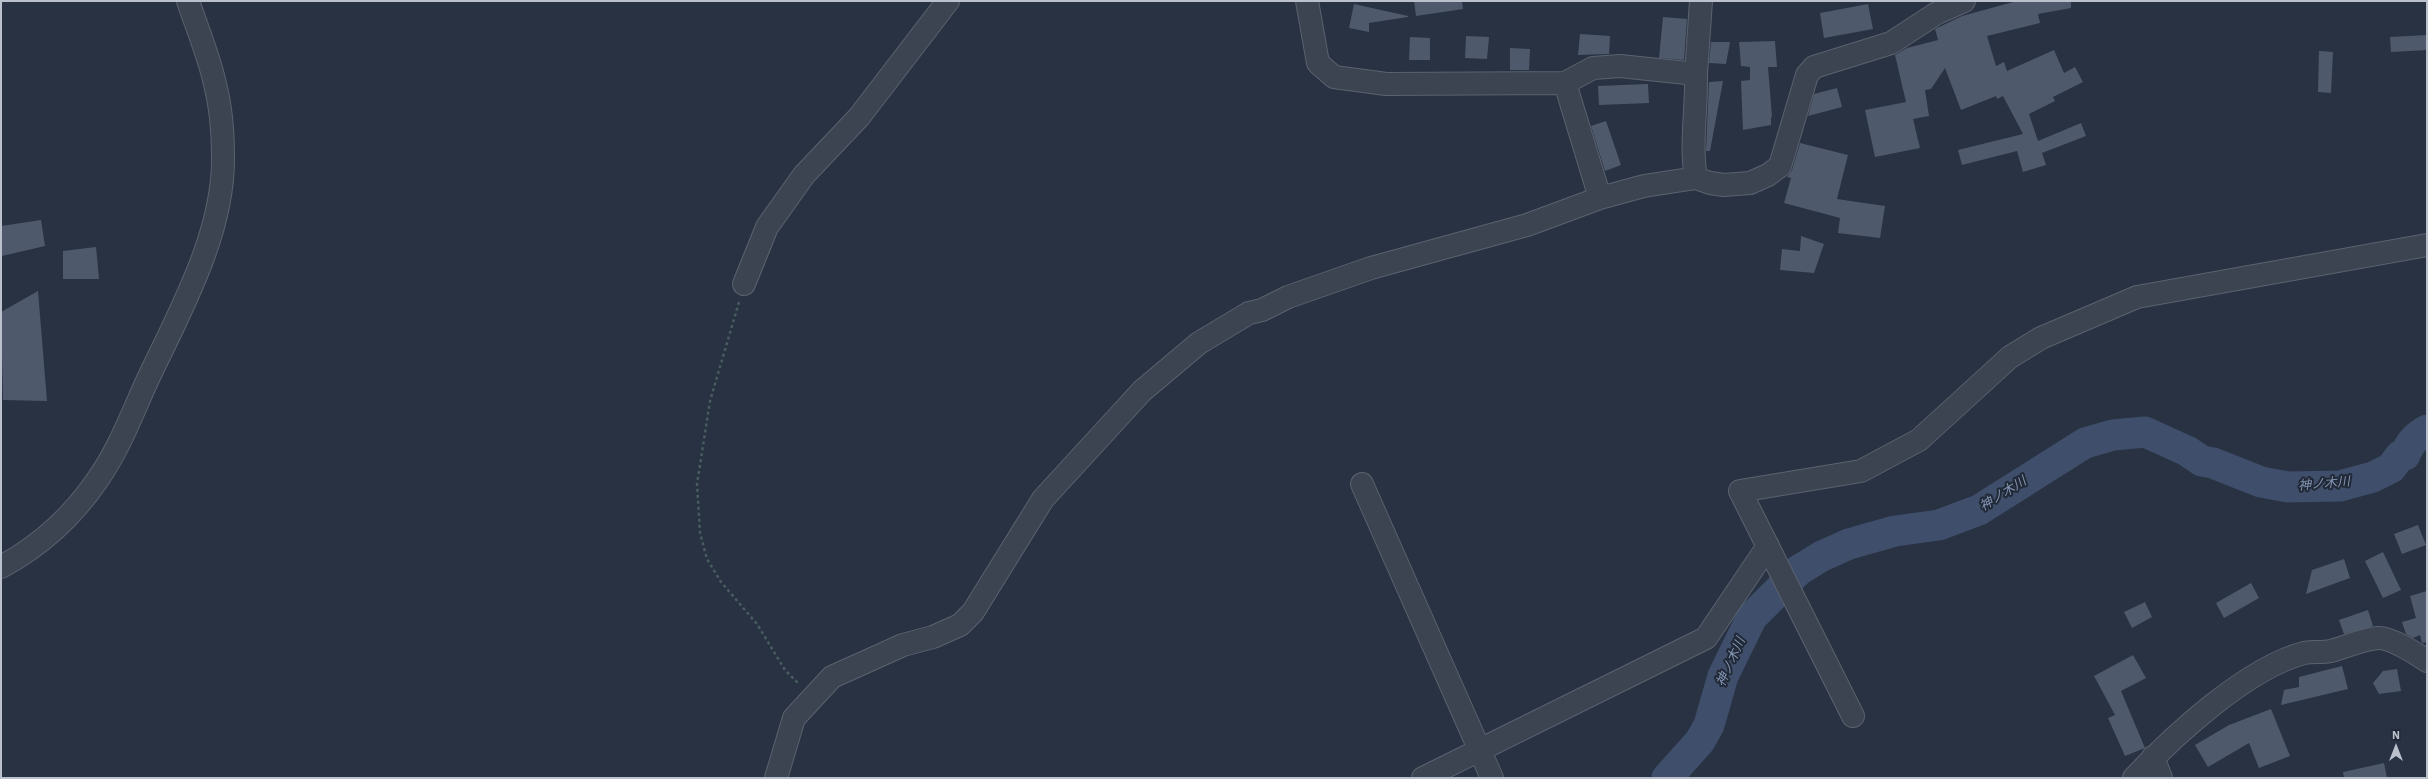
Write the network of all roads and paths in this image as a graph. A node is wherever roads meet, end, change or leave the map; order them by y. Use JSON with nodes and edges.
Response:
{"nodes":[{"id":1,"x":188,"y":1,"type":"edge"},
{"id":2,"x":948,"y":1,"type":"edge"},
{"id":3,"x":1306,"y":1,"type":"edge"},
{"id":4,"x":1701,"y":1,"type":"edge"},
{"id":5,"x":1964,"y":1,"type":"edge"},
{"id":6,"x":1696,"y":74,"type":"junction"},
{"id":7,"x":1566,"y":83,"type":"junction"},
{"id":8,"x":1696,"y":178,"type":"junction"},
{"id":9,"x":1600,"y":198,"type":"junction"},
{"id":10,"x":2427,"y":245,"type":"edge"},
{"id":11,"x":744,"y":284,"type":"joint"},
{"id":12,"x":1362,"y":484,"type":"dead end"},
{"id":13,"x":1768,"y":546,"type":"junction"},
{"id":14,"x":1,"y":566,"type":"edge"},
{"id":15,"x":2427,"y":661,"type":"edge"},
{"id":16,"x":811,"y":697,"type":"junction"},
{"id":17,"x":1852,"y":716,"type":"dead end"},
{"id":18,"x":1480,"y":751,"type":"junction"},
{"id":19,"x":2153,"y":757,"type":"junction"},
{"id":20,"x":776,"y":778,"type":"edge"},
{"id":21,"x":1424,"y":778,"type":"edge"},
{"id":22,"x":1492,"y":778,"type":"edge"},
{"id":23,"x":2134,"y":778,"type":"edge"},
{"id":24,"x":2161,"y":778,"type":"edge"}],
"edges":[{"from":1,"to":14,"type":"street"},
{"from":2,"to":11,"type":"street"},
{"from":3,"to":7,"type":"street"},
{"from":4,"to":6,"type":"street"},
{"from":5,"to":8,"type":"street"},
{"from":6,"to":7,"type":"street"},
{"from":6,"to":8,"type":"street"},
{"from":7,"to":9,"type":"street"},
{"from":8,"to":9,"type":"street"},
{"from":9,"to":16,"type":"street"},
{"from":10,"to":13,"type":"street"},
{"from":11,"to":16,"type":"path"},
{"from":12,"to":18,"type":"street"},
{"from":13,"to":17,"type":"street"},
{"from":13,"to":18,"type":"street"},
{"from":15,"to":19,"type":"street"},
{"from":16,"to":20,"type":"street"},
{"from":18,"to":21,"type":"street"},
{"from":18,"to":22,"type":"street"},
{"from":19,"to":23,"type":"street"},
{"from":19,"to":24,"type":"street"}]}
